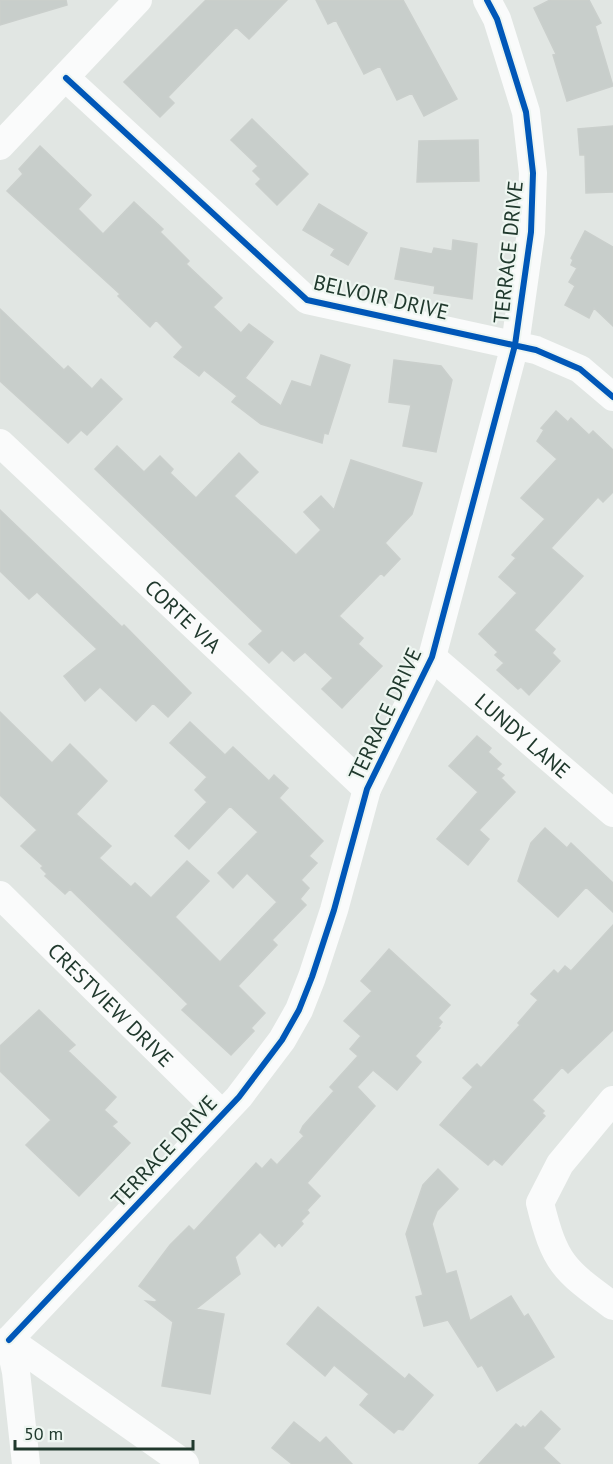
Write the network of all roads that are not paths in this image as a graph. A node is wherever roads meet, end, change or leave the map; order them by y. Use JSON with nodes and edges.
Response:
{"nodes":[{"id":1,"x":138,"y":0,"type":"edge"},
{"id":2,"x":487,"y":0,"type":"edge"},
{"id":3,"x":66,"y":78,"type":"junction"},
{"id":4,"x":0,"y":146,"type":"edge"},
{"id":5,"x":515,"y":345,"type":"junction"},
{"id":6,"x":613,"y":397,"type":"edge"},
{"id":7,"x":0,"y":443,"type":"edge"},
{"id":8,"x":432,"y":657,"type":"junction"},
{"id":9,"x":367,"y":789,"type":"junction"},
{"id":10,"x":613,"y":813,"type":"edge"},
{"id":11,"x":0,"y":895,"type":"edge"},
{"id":12,"x":613,"y":1100,"type":"edge"},
{"id":13,"x":222,"y":1114,"type":"junction"},
{"id":14,"x":613,"y":1306,"type":"edge"},
{"id":15,"x":5,"y":1341,"type":"edge"},
{"id":16,"x":26,"y":1464,"type":"edge"},
{"id":17,"x":185,"y":1464,"type":"edge"}],
"edges":[{"from":1,"to":3,"type":"street"},
{"from":2,"to":5,"type":"street","name":"TERRACE DRIVE"},
{"from":3,"to":4,"type":"street"},
{"from":3,"to":5,"type":"street","name":"BELVOIR DRIVE"},
{"from":5,"to":6,"type":"street","name":"BELVOIR DRIVE"},
{"from":5,"to":8,"type":"street","name":"TERRACE DRIVE"},
{"from":7,"to":9,"type":"street","name":"CORTE VIA"},
{"from":8,"to":9,"type":"street","name":"TERRACE DRIVE"},
{"from":8,"to":10,"type":"street","name":"LUNDY LANE"},
{"from":9,"to":13,"type":"street","name":"TERRACE DRIVE"},
{"from":11,"to":13,"type":"street","name":"CRESTVIEW DRIVE"},
{"from":12,"to":14,"type":"street"},
{"from":13,"to":15,"type":"street","name":"TERRACE DRIVE"},
{"from":15,"to":16,"type":"street"},
{"from":15,"to":17,"type":"street"}]}
